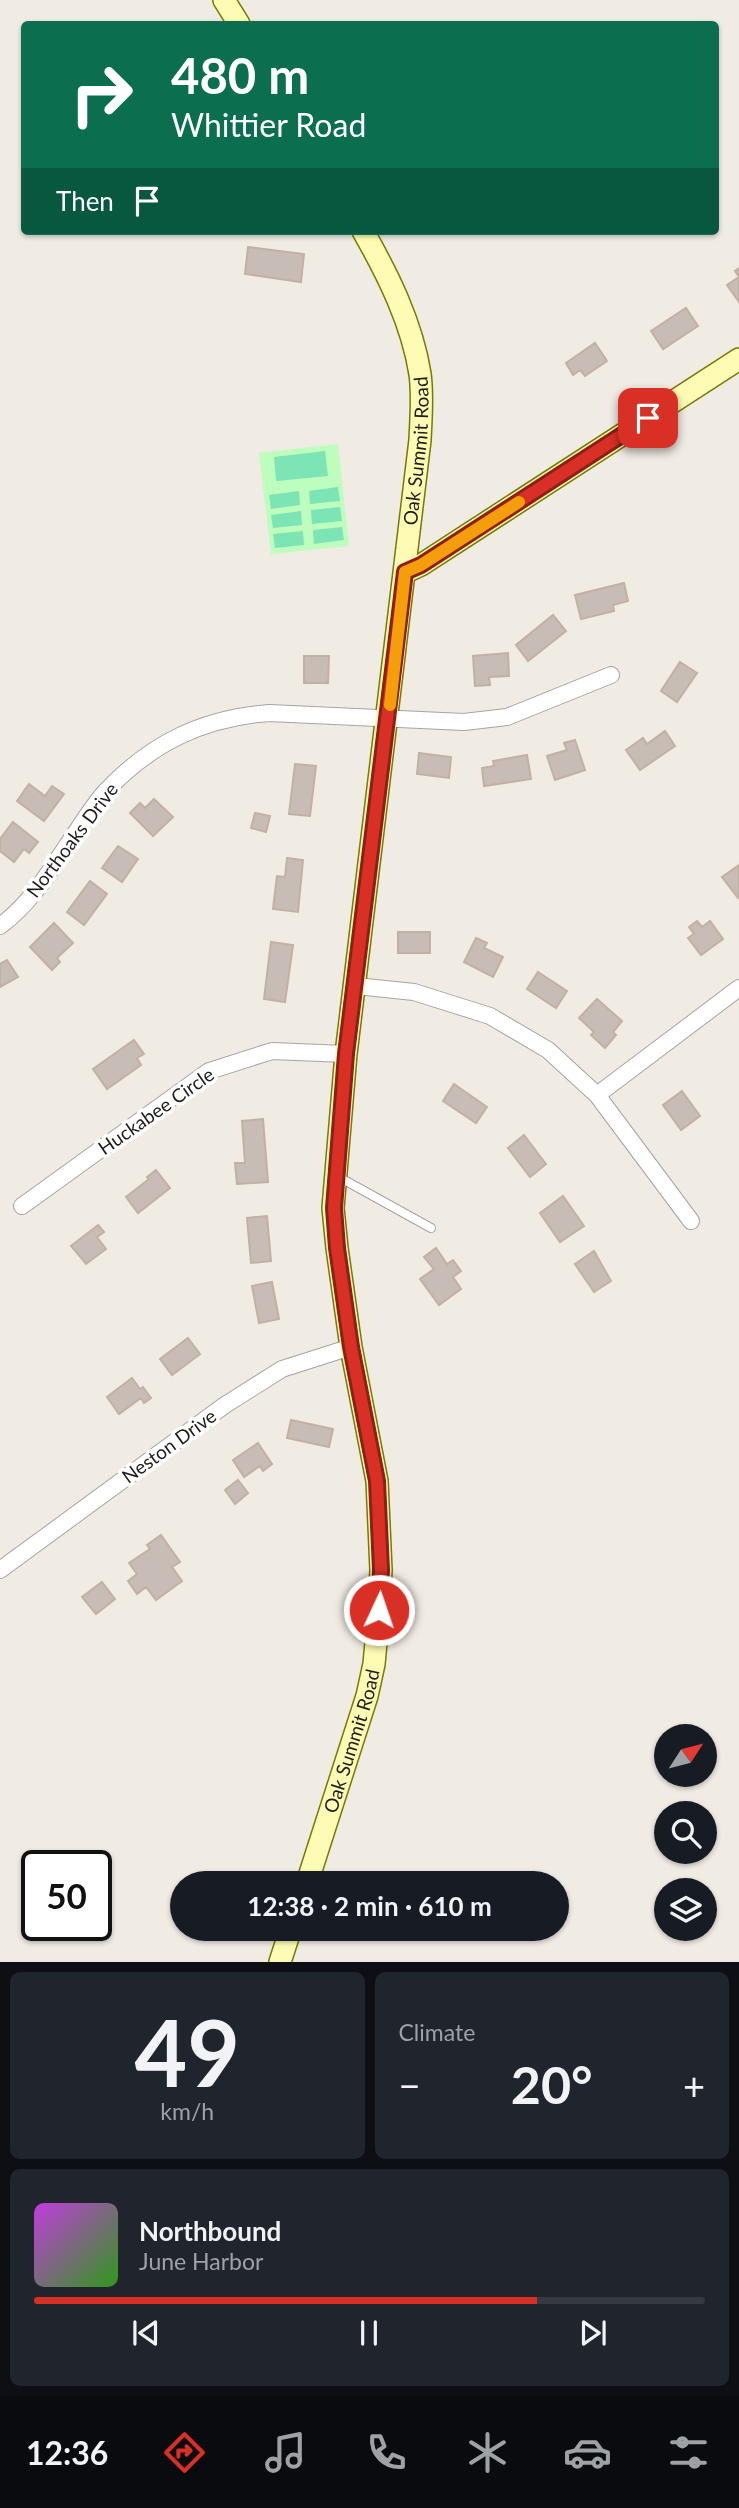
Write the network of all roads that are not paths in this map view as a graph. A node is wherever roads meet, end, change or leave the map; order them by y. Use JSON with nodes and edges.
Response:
{"nodes":[{"id":1,"x":224,"y":0,"type":"edge"},
{"id":2,"x":237,"y":21,"type":"edge"},
{"id":3,"x":365,"y":235,"type":"edge"},
{"id":4,"x":739,"y":359,"type":"edge"},
{"id":5,"x":405,"y":572,"type":"junction"},
{"id":6,"x":611,"y":675,"type":"dead end"},
{"id":7,"x":388,"y":718,"type":"junction"},
{"id":8,"x":0,"y":926,"type":"edge"},
{"id":9,"x":356,"y":986,"type":"junction"},
{"id":10,"x":739,"y":988,"type":"edge"},
{"id":11,"x":346,"y":1054,"type":"junction"},
{"id":12,"x":597,"y":1095,"type":"junction"},
{"id":13,"x":335,"y":1174,"type":"junction"},
{"id":14,"x":22,"y":1206,"type":"dead end"},
{"id":15,"x":691,"y":1221,"type":"dead end"},
{"id":16,"x":431,"y":1227,"type":"dead end"},
{"id":17,"x":351,"y":1347,"type":"junction"},
{"id":18,"x":0,"y":1570,"type":"edge"},
{"id":19,"x":311,"y":1871,"type":"edge"},
{"id":20,"x":287,"y":1941,"type":"edge"},
{"id":21,"x":280,"y":1962,"type":"edge"}],
"edges":[{"from":1,"to":2,"type":"main road"},
{"from":3,"to":5,"type":"main road","name":"Oak Summit Road"},
{"from":4,"to":5,"type":"main road"},
{"from":5,"to":7,"type":"main road","name":"Oak Summit Road"},
{"from":6,"to":7,"type":"street","name":"Northoaks Drive"},
{"from":7,"to":8,"type":"street","name":"Northoaks Drive"},
{"from":7,"to":9,"type":"main road","name":"Oak Summit Road"},
{"from":9,"to":11,"type":"main road","name":"Oak Summit Road"},
{"from":9,"to":12,"type":"street"},
{"from":10,"to":12,"type":"street"},
{"from":11,"to":13,"type":"main road","name":"Oak Summit Road"},
{"from":11,"to":14,"type":"street","name":"Huckabee Circle"},
{"from":12,"to":15,"type":"street"},
{"from":13,"to":16,"type":"lane"},
{"from":13,"to":17,"type":"main road","name":"Oak Summit Road"},
{"from":17,"to":18,"type":"street","name":"Neston Drive"},
{"from":17,"to":19,"type":"main road","name":"Oak Summit Road"},
{"from":20,"to":21,"type":"main road"}]}
